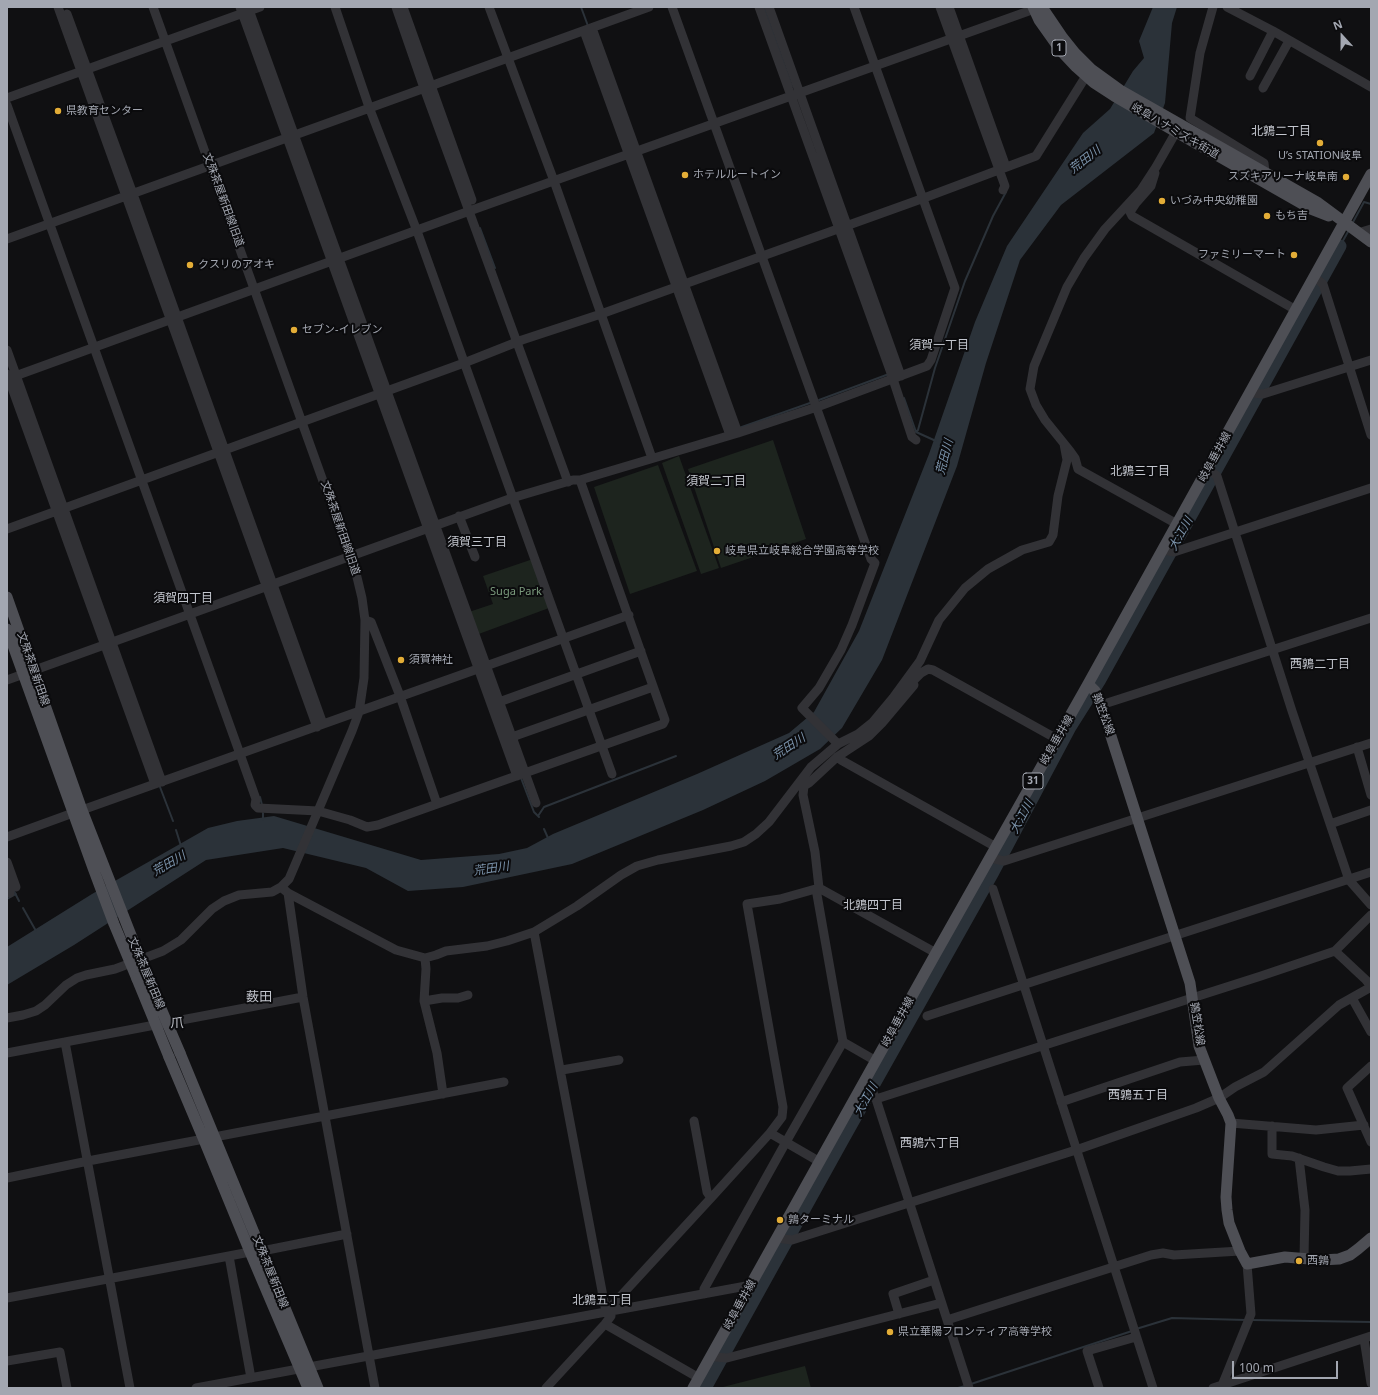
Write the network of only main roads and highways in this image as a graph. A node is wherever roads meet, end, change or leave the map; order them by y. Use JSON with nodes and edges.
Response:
{"nodes":[{"id":1,"x":1037,"y":8,"type":"edge"},
{"id":2,"x":1173,"y":125,"type":"junction"},
{"id":3,"x":1371,"y":174,"type":"edge"},
{"id":4,"x":1345,"y":222,"type":"junction"},
{"id":5,"x":1371,"y":242,"type":"edge"},
{"id":6,"x":7,"y":597,"type":"edge"},
{"id":7,"x":7,"y":629,"type":"edge"},
{"id":8,"x":28,"y":672,"type":"junction"},
{"id":9,"x":1092,"y":687,"type":"junction"},
{"id":10,"x":142,"y":978,"type":"junction"},
{"id":11,"x":1371,"y":1238,"type":"edge"},
{"id":12,"x":304,"y":1368,"type":"junction"},
{"id":13,"x":308,"y":1388,"type":"edge"},
{"id":14,"x":318,"y":1388,"type":"edge"},
{"id":15,"x":693,"y":1388,"type":"edge"}],
"edges":[{"from":1,"to":2,"type":"main road","name":"岐阜ハナミズキ街道","number":"1"},
{"from":2,"to":4,"type":"main road","name":"岐阜ハナミズキ街道","number":"1"},
{"from":2,"to":4,"type":"main road","name":"岐阜ハナミズキ街道","number":"1"},
{"from":3,"to":4,"type":"main road","name":"岐阜垂井線","number":"31"},
{"from":4,"to":5,"type":"main road","name":"岐阜ハナミズキ街道","number":"1"},
{"from":4,"to":9,"type":"main road","name":"岐阜垂井線","number":"31"},
{"from":6,"to":8,"type":"main road","name":"文殊茶屋新田線"},
{"from":7,"to":8,"type":"main road","name":"文殊茶屋新田線"},
{"from":8,"to":10,"type":"main road","name":"文殊茶屋新田線"},
{"from":9,"to":11,"type":"main road","name":"鶉笠松線"},
{"from":9,"to":15,"type":"main road","name":"岐阜垂井線","number":"31"},
{"from":10,"to":12,"type":"main road","name":"文殊茶屋新田線","bridge":true},
{"from":10,"to":12,"type":"main road","name":"文殊茶屋新田線","bridge":true},
{"from":12,"to":13,"type":"main road","name":"文殊茶屋新田線"},
{"from":12,"to":14,"type":"main road","name":"文殊茶屋新田線"}]}
